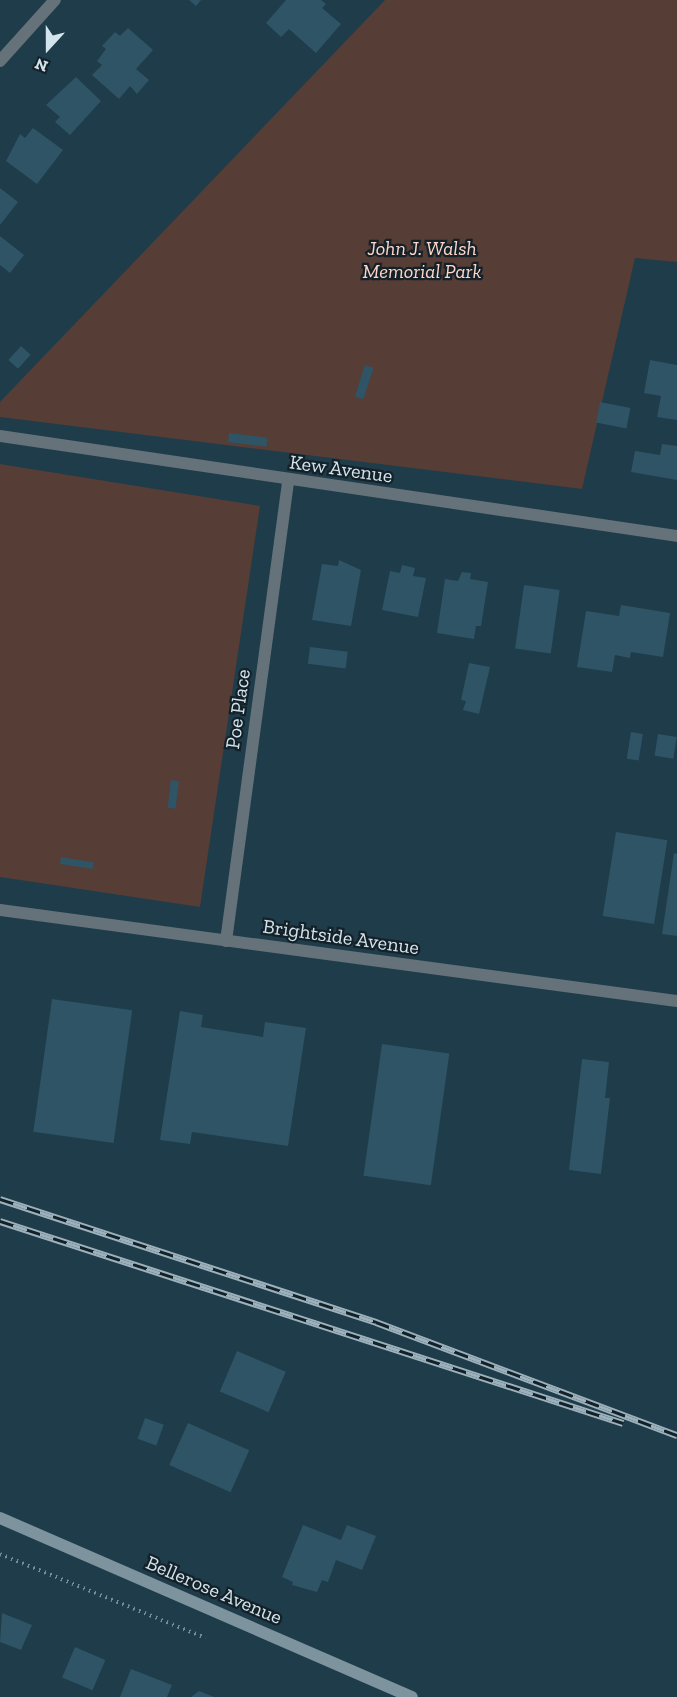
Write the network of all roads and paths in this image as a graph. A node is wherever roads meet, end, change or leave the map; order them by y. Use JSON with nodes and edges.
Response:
{"nodes":[{"id":1,"x":55,"y":0,"type":"edge"},
{"id":2,"x":0,"y":61,"type":"edge"},
{"id":3,"x":0,"y":436,"type":"edge"},
{"id":4,"x":288,"y":482,"type":"junction"},
{"id":5,"x":677,"y":536,"type":"edge"},
{"id":6,"x":0,"y":910,"type":"edge"},
{"id":7,"x":226,"y":941,"type":"junction"},
{"id":8,"x":677,"y":1001,"type":"edge"},
{"id":9,"x":0,"y":1518,"type":"edge"},
{"id":10,"x":0,"y":1554,"type":"edge"},
{"id":11,"x":206,"y":1638,"type":"dead end"},
{"id":12,"x":412,"y":1697,"type":"edge"}],
"edges":[{"from":1,"to":2,"type":"street"},
{"from":3,"to":4,"type":"street","name":"Kew Avenue"},
{"from":4,"to":5,"type":"street","name":"Kew Avenue"},
{"from":4,"to":7,"type":"street","name":"Poe Place"},
{"from":6,"to":7,"type":"street","name":"Brightside Avenue"},
{"from":7,"to":8,"type":"street","name":"Brightside Avenue"},
{"from":9,"to":12,"type":"street","name":"Bellerose Avenue"},
{"from":10,"to":11,"type":"path"}]}
